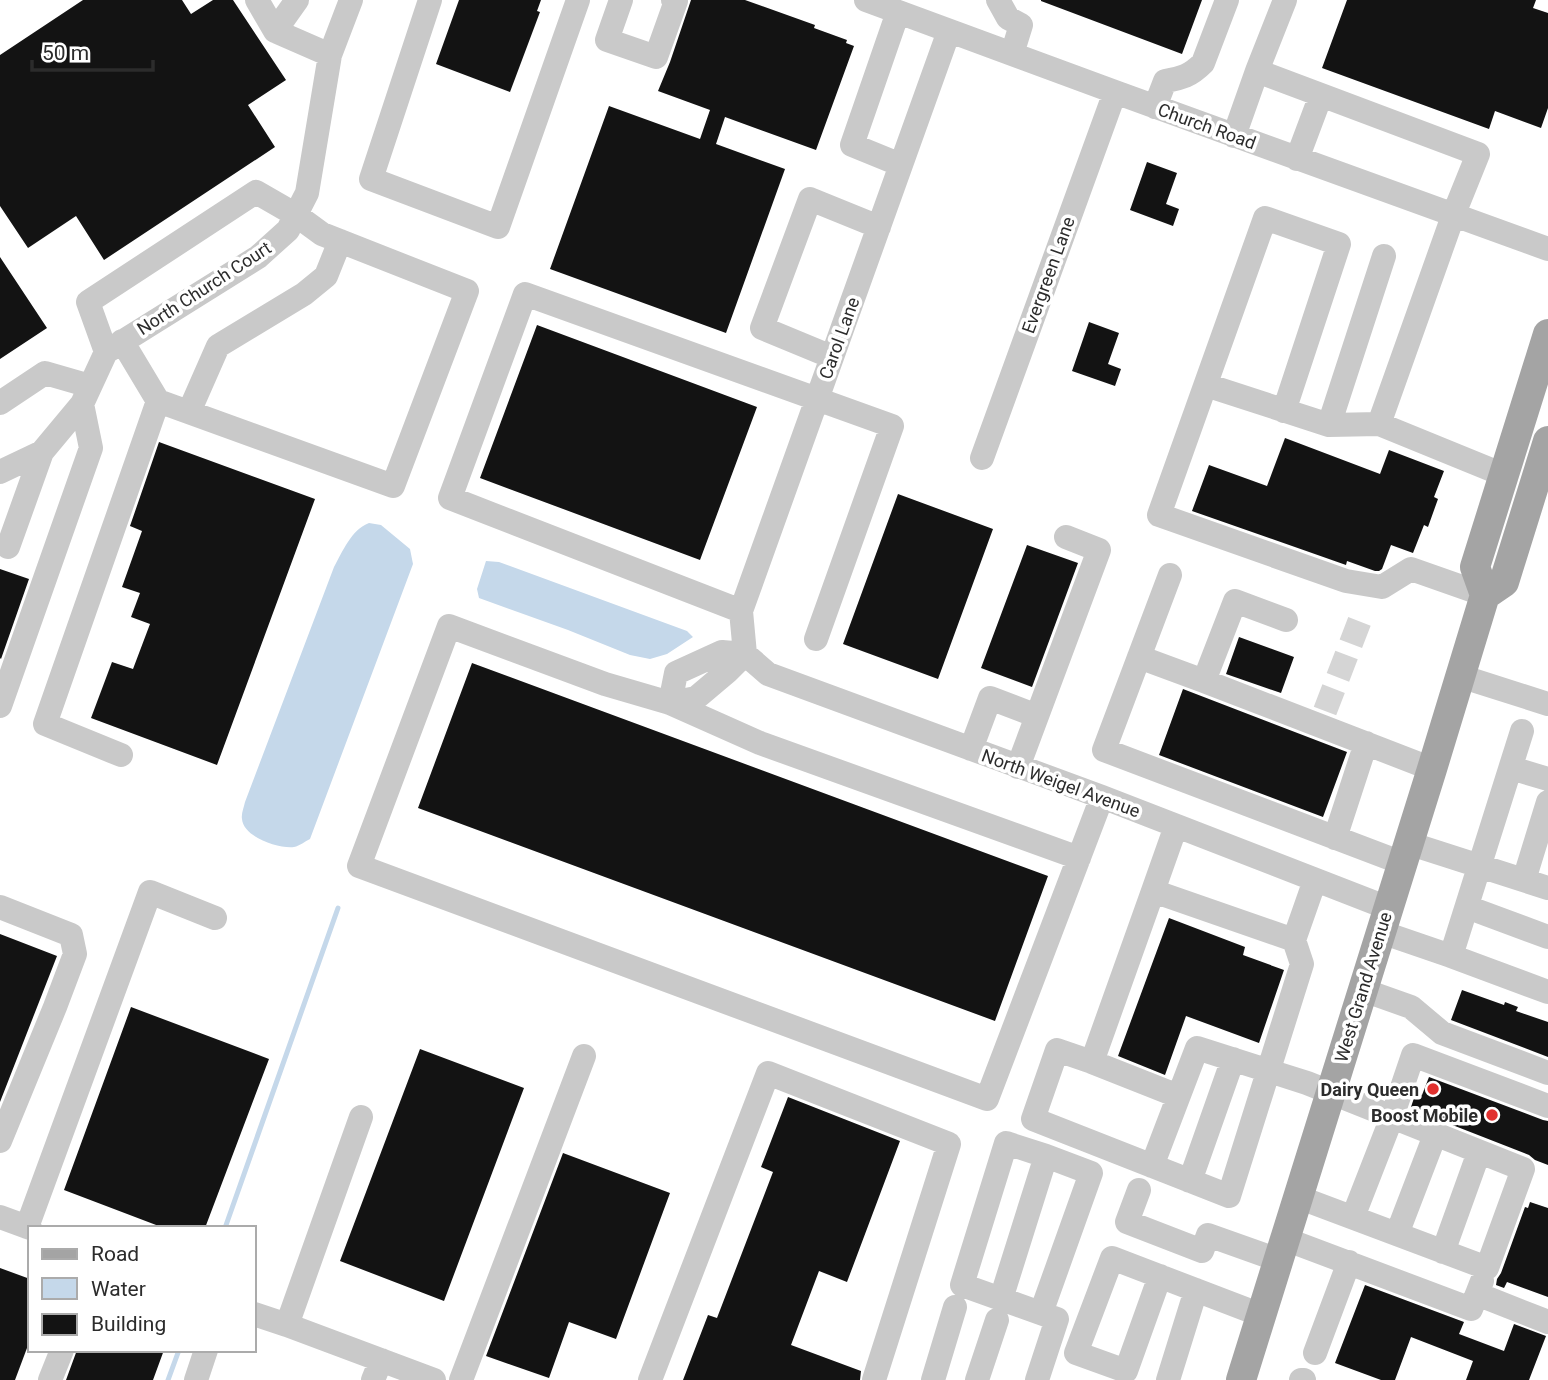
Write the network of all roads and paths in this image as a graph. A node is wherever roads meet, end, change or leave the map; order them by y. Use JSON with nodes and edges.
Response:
{"nodes":[{"id":1,"x":257,"y":0,"type":"edge"},
{"id":2,"x":297,"y":0,"type":"edge"},
{"id":3,"x":351,"y":0,"type":"edge"},
{"id":4,"x":430,"y":0,"type":"edge"},
{"id":5,"x":578,"y":0,"type":"edge"},
{"id":6,"x":621,"y":0,"type":"edge"},
{"id":7,"x":673,"y":0,"type":"edge"},
{"id":8,"x":866,"y":0,"type":"edge"},
{"id":9,"x":998,"y":0,"type":"edge"},
{"id":10,"x":1227,"y":0,"type":"edge"},
{"id":11,"x":1285,"y":0,"type":"edge"},
{"id":12,"x":910,"y":10,"type":"edge"},
{"id":13,"x":275,"y":30,"type":"junction"},
{"id":14,"x":949,"y":31,"type":"junction"},
{"id":15,"x":1012,"y":54,"type":"junction"},
{"id":16,"x":330,"y":55,"type":"junction"},
{"id":17,"x":1257,"y":71,"type":"junction"},
{"id":18,"x":1115,"y":93,"type":"junction"},
{"id":19,"x":1321,"y":95,"type":"junction"},
{"id":20,"x":1155,"y":107,"type":"junction"},
{"id":21,"x":1234,"y":136,"type":"junction"},
{"id":22,"x":1297,"y":159,"type":"junction"},
{"id":23,"x":901,"y":165,"type":"junction"},
{"id":24,"x":296,"y":215,"type":"junction"},
{"id":25,"x":1453,"y":216,"type":"junction"},
{"id":26,"x":879,"y":228,"type":"junction"},
{"id":27,"x":340,"y":241,"type":"junction"},
{"id":28,"x":1548,"y":249,"type":"edge"},
{"id":29,"x":1384,"y":256,"type":"dead end"},
{"id":30,"x":1548,"y":334,"type":"edge"},
{"id":31,"x":114,"y":347,"type":"junction"},
{"id":32,"x":832,"y":357,"type":"junction"},
{"id":33,"x":1206,"y":385,"type":"junction"},
{"id":34,"x":86,"y":395,"type":"junction"},
{"id":35,"x":818,"y":398,"type":"junction"},
{"id":36,"x":158,"y":401,"type":"junction"},
{"id":37,"x":0,"y":403,"type":"edge"},
{"id":38,"x":1284,"y":411,"type":"junction"},
{"id":39,"x":189,"y":412,"type":"junction"},
{"id":40,"x":1379,"y":424,"type":"junction"},
{"id":41,"x":1329,"y":425,"type":"junction"},
{"id":42,"x":1548,"y":441,"type":"edge"},
{"id":43,"x":43,"y":453,"type":"junction"},
{"id":44,"x":982,"y":458,"type":"dead end"},
{"id":45,"x":0,"y":472,"type":"edge"},
{"id":46,"x":1504,"y":475,"type":"junction"},
{"id":47,"x":1540,"y":498,"type":"edge"},
{"id":48,"x":1066,"y":537,"type":"dead end"},
{"id":49,"x":8,"y":547,"type":"dead end"},
{"id":50,"x":1170,"y":575,"type":"dead end"},
{"id":51,"x":1485,"y":594,"type":"junction"},
{"id":52,"x":741,"y":611,"type":"junction"},
{"id":53,"x":1286,"y":620,"type":"dead end"},
{"id":54,"x":816,"y":639,"type":"dead end"},
{"id":55,"x":745,"y":650,"type":"junction"},
{"id":56,"x":1139,"y":657,"type":"junction"},
{"id":57,"x":1460,"y":676,"type":"junction"},
{"id":58,"x":1204,"y":681,"type":"junction"},
{"id":59,"x":670,"y":703,"type":"junction"},
{"id":60,"x":1548,"y":704,"type":"edge"},
{"id":61,"x":0,"y":706,"type":"edge"},
{"id":62,"x":1037,"y":716,"type":"junction"},
{"id":63,"x":1522,"y":731,"type":"dead end"},
{"id":64,"x":1366,"y":743,"type":"junction"},
{"id":65,"x":971,"y":749,"type":"junction"},
{"id":66,"x":121,"y":755,"type":"dead end"},
{"id":67,"x":1018,"y":767,"type":"junction"},
{"id":68,"x":1511,"y":768,"type":"junction"},
{"id":69,"x":1432,"y":769,"type":"junction"},
{"id":70,"x":1548,"y":779,"type":"edge"},
{"id":71,"x":1102,"y":797,"type":"junction"},
{"id":72,"x":1548,"y":802,"type":"edge"},
{"id":73,"x":1176,"y":826,"type":"junction"},
{"id":74,"x":1335,"y":838,"type":"junction"},
{"id":75,"x":1405,"y":853,"type":"junction"},
{"id":76,"x":1079,"y":858,"type":"junction"},
{"id":77,"x":1480,"y":866,"type":"junction"},
{"id":78,"x":1315,"y":880,"type":"junction"},
{"id":79,"x":1524,"y":880,"type":"junction"},
{"id":80,"x":1548,"y":888,"type":"edge"},
{"id":81,"x":1153,"y":891,"type":"junction"},
{"id":82,"x":0,"y":907,"type":"edge"},
{"id":83,"x":1467,"y":907,"type":"junction"},
{"id":84,"x":215,"y":918,"type":"dead end"},
{"id":85,"x":1384,"y":920,"type":"junction"},
{"id":86,"x":1548,"y":937,"type":"edge"},
{"id":87,"x":1294,"y":940,"type":"junction"},
{"id":88,"x":1451,"y":956,"type":"junction"},
{"id":89,"x":1363,"y":990,"type":"junction"},
{"id":90,"x":1548,"y":992,"type":"edge"},
{"id":91,"x":584,"y":1056,"type":"dead end"},
{"id":92,"x":1233,"y":1059,"type":"junction"},
{"id":93,"x":1092,"y":1062,"type":"junction"},
{"id":94,"x":1269,"y":1070,"type":"junction"},
{"id":95,"x":1548,"y":1073,"type":"edge"},
{"id":96,"x":1331,"y":1093,"type":"junction"},
{"id":97,"x":1178,"y":1096,"type":"junction"},
{"id":98,"x":1548,"y":1106,"type":"edge"},
{"id":99,"x":360,"y":1117,"type":"dead end"},
{"id":100,"x":1392,"y":1117,"type":"junction"},
{"id":101,"x":1436,"y":1135,"type":"junction"},
{"id":102,"x":0,"y":1141,"type":"edge"},
{"id":103,"x":1479,"y":1152,"type":"junction"},
{"id":104,"x":1046,"y":1156,"type":"junction"},
{"id":105,"x":1152,"y":1166,"type":"junction"},
{"id":106,"x":1190,"y":1181,"type":"junction"},
{"id":107,"x":1139,"y":1190,"type":"dead end"},
{"id":108,"x":1298,"y":1197,"type":"junction"},
{"id":109,"x":0,"y":1217,"type":"edge"},
{"id":110,"x":1353,"y":1217,"type":"junction"},
{"id":111,"x":29,"y":1226,"type":"edge"},
{"id":112,"x":28,"y":1228,"type":"edge"},
{"id":113,"x":1397,"y":1234,"type":"junction"},
{"id":114,"x":1282,"y":1250,"type":"junction"},
{"id":115,"x":1443,"y":1252,"type":"junction"},
{"id":116,"x":1349,"y":1262,"type":"junction"},
{"id":117,"x":1487,"y":1268,"type":"junction"},
{"id":118,"x":1160,"y":1276,"type":"dead end"},
{"id":119,"x":1196,"y":1290,"type":"junction"},
{"id":120,"x":1477,"y":1294,"type":"junction"},
{"id":121,"x":955,"y":1307,"type":"dead end"},
{"id":122,"x":999,"y":1309,"type":"junction"},
{"id":123,"x":1041,"y":1313,"type":"junction"},
{"id":124,"x":256,"y":1315,"type":"edge"},
{"id":125,"x":1261,"y":1315,"type":"junction"},
{"id":126,"x":1548,"y":1322,"type":"edge"},
{"id":127,"x":287,"y":1325,"type":"junction"},
{"id":128,"x":61,"y":1352,"type":"edge"},
{"id":129,"x":205,"y":1352,"type":"edge"},
{"id":130,"x":1315,"y":1353,"type":"dead end"},
{"id":131,"x":377,"y":1370,"type":"edge"},
{"id":132,"x":50,"y":1380,"type":"edge"},
{"id":133,"x":196,"y":1380,"type":"edge"},
{"id":134,"x":434,"y":1380,"type":"edge"},
{"id":135,"x":461,"y":1380,"type":"edge"},
{"id":136,"x":650,"y":1380,"type":"edge"},
{"id":137,"x":874,"y":1380,"type":"edge"},
{"id":138,"x":933,"y":1380,"type":"edge"},
{"id":139,"x":976,"y":1380,"type":"edge"},
{"id":140,"x":1037,"y":1380,"type":"edge"},
{"id":141,"x":1168,"y":1380,"type":"edge"},
{"id":142,"x":1241,"y":1380,"type":"edge"}],
"edges":[{"from":1,"to":13,"type":"street"},
{"from":2,"to":13,"type":"street"},
{"from":3,"to":16,"type":"street","name":"North Church Court"},
{"from":4,"to":5,"type":"street"},
{"from":6,"to":7,"type":"street"},
{"from":8,"to":12,"type":"street","name":"Church Road"},
{"from":9,"to":15,"type":"street"},
{"from":10,"to":20,"type":"street"},
{"from":11,"to":17,"type":"street"},
{"from":12,"to":14,"type":"street","name":"Church Road"},
{"from":12,"to":23,"type":"street"},
{"from":13,"to":16,"type":"street"},
{"from":14,"to":15,"type":"street","name":"Church Road"},
{"from":14,"to":23,"type":"street","name":"Carol Lane"},
{"from":15,"to":18,"type":"street","name":"Church Road"},
{"from":16,"to":24,"type":"street","name":"North Church Court"},
{"from":17,"to":19,"type":"street"},
{"from":17,"to":21,"type":"street"},
{"from":18,"to":20,"type":"street","name":"Church Road"},
{"from":18,"to":44,"type":"street","name":"Evergreen Lane"},
{"from":19,"to":22,"type":"street"},
{"from":19,"to":25,"type":"street"},
{"from":20,"to":21,"type":"street","name":"Church Road"},
{"from":21,"to":22,"type":"street","name":"Church Road"},
{"from":22,"to":25,"type":"street","name":"Church Road"},
{"from":23,"to":26,"type":"street","name":"Carol Lane"},
{"from":24,"to":27,"type":"street"},
{"from":24,"to":31,"type":"street","name":"North Church Court"},
{"from":24,"to":31,"type":"street"},
{"from":25,"to":28,"type":"street","name":"Church Road"},
{"from":25,"to":40,"type":"street"},
{"from":26,"to":32,"type":"street","name":"Carol Lane"},
{"from":26,"to":32,"type":"street"},
{"from":27,"to":39,"type":"street"},
{"from":27,"to":39,"type":"street"},
{"from":29,"to":41,"type":"street"},
{"from":30,"to":46,"type":"main road"},
{"from":31,"to":34,"type":"street"},
{"from":31,"to":36,"type":"street"},
{"from":32,"to":35,"type":"street","name":"Carol Lane"},
{"from":33,"to":38,"type":"street"},
{"from":33,"to":38,"type":"street"},
{"from":33,"to":51,"type":"street"},
{"from":34,"to":37,"type":"street"},
{"from":34,"to":43,"type":"street"},
{"from":34,"to":61,"type":"street"},
{"from":35,"to":52,"type":"street","name":"Carol Lane"},
{"from":35,"to":52,"type":"street"},
{"from":35,"to":54,"type":"street"},
{"from":36,"to":39,"type":"street"},
{"from":36,"to":66,"type":"street"},
{"from":38,"to":41,"type":"street"},
{"from":40,"to":41,"type":"street"},
{"from":40,"to":46,"type":"street"},
{"from":42,"to":47,"type":"main road","name":"West Grand Avenue"},
{"from":43,"to":45,"type":"street"},
{"from":43,"to":49,"type":"street"},
{"from":46,"to":51,"type":"main road"},
{"from":47,"to":51,"type":"main road","name":"West Grand Avenue"},
{"from":48,"to":62,"type":"street"},
{"from":50,"to":56,"type":"street"},
{"from":51,"to":57,"type":"main road","name":"West Grand Avenue"},
{"from":52,"to":55,"type":"street","name":"Carol Lane"},
{"from":53,"to":58,"type":"street"},
{"from":55,"to":59,"type":"street"},
{"from":55,"to":65,"type":"street","name":"North Weigel Avenue"},
{"from":56,"to":58,"type":"street"},
{"from":56,"to":74,"type":"street"},
{"from":57,"to":60,"type":"street"},
{"from":57,"to":69,"type":"main road","name":"West Grand Avenue"},
{"from":58,"to":64,"type":"street"},
{"from":59,"to":76,"type":"street"},
{"from":59,"to":76,"type":"street"},
{"from":62,"to":65,"type":"street"},
{"from":62,"to":67,"type":"street"},
{"from":63,"to":68,"type":"street"},
{"from":64,"to":69,"type":"street"},
{"from":64,"to":74,"type":"street"},
{"from":65,"to":67,"type":"street","name":"North Weigel Avenue"},
{"from":67,"to":71,"type":"street","name":"North Weigel Avenue"},
{"from":68,"to":70,"type":"street"},
{"from":68,"to":77,"type":"street"},
{"from":69,"to":75,"type":"main road","name":"West Grand Avenue"},
{"from":71,"to":73,"type":"street","name":"North Weigel Avenue"},
{"from":71,"to":76,"type":"street"},
{"from":72,"to":79,"type":"street"},
{"from":73,"to":78,"type":"street","name":"North Weigel Avenue"},
{"from":73,"to":81,"type":"street"},
{"from":74,"to":75,"type":"street"},
{"from":75,"to":77,"type":"street"},
{"from":75,"to":85,"type":"main road","name":"West Grand Avenue"},
{"from":77,"to":79,"type":"street"},
{"from":77,"to":83,"type":"street"},
{"from":78,"to":85,"type":"street","name":"North Weigel Avenue"},
{"from":78,"to":87,"type":"street"},
{"from":79,"to":80,"type":"street"},
{"from":81,"to":87,"type":"street"},
{"from":81,"to":93,"type":"street"},
{"from":82,"to":102,"type":"street"},
{"from":83,"to":86,"type":"street"},
{"from":83,"to":88,"type":"street"},
{"from":84,"to":111,"type":"street"},
{"from":85,"to":88,"type":"street","name":"North Weigel Avenue"},
{"from":85,"to":89,"type":"main road","name":"West Grand Avenue"},
{"from":87,"to":94,"type":"street"},
{"from":88,"to":90,"type":"street","name":"North Weigel Avenue"},
{"from":89,"to":95,"type":"street"},
{"from":89,"to":96,"type":"main road","name":"West Grand Avenue"},
{"from":91,"to":135,"type":"street"},
{"from":92,"to":94,"type":"street"},
{"from":92,"to":97,"type":"street"},
{"from":92,"to":106,"type":"street"},
{"from":93,"to":97,"type":"street"},
{"from":93,"to":105,"type":"street"},
{"from":94,"to":96,"type":"street"},
{"from":94,"to":106,"type":"street"},
{"from":96,"to":100,"type":"street"},
{"from":96,"to":108,"type":"main road","name":"West Grand Avenue"},
{"from":97,"to":105,"type":"street"},
{"from":98,"to":100,"type":"street"},
{"from":99,"to":127,"type":"street"},
{"from":100,"to":101,"type":"street"},
{"from":100,"to":110,"type":"street"},
{"from":101,"to":103,"type":"street"},
{"from":101,"to":113,"type":"street"},
{"from":103,"to":115,"type":"street"},
{"from":103,"to":117,"type":"street"},
{"from":104,"to":122,"type":"street"},
{"from":104,"to":122,"type":"street"},
{"from":104,"to":123,"type":"street"},
{"from":105,"to":106,"type":"street"},
{"from":107,"to":114,"type":"street"},
{"from":108,"to":110,"type":"street"},
{"from":108,"to":114,"type":"main road","name":"West Grand Avenue"},
{"from":109,"to":112,"type":"street"},
{"from":110,"to":113,"type":"street"},
{"from":113,"to":115,"type":"street"},
{"from":114,"to":116,"type":"street"},
{"from":114,"to":125,"type":"main road","name":"West Grand Avenue"},
{"from":115,"to":117,"type":"street"},
{"from":116,"to":120,"type":"street"},
{"from":116,"to":130,"type":"street"},
{"from":117,"to":120,"type":"street"},
{"from":118,"to":119,"type":"street"},
{"from":119,"to":125,"type":"street"},
{"from":119,"to":141,"type":"street"},
{"from":120,"to":126,"type":"street"},
{"from":121,"to":138,"type":"street"},
{"from":122,"to":123,"type":"street"},
{"from":122,"to":139,"type":"street"},
{"from":123,"to":140,"type":"street"},
{"from":124,"to":127,"type":"street"},
{"from":125,"to":142,"type":"main road","name":"West Grand Avenue"},
{"from":127,"to":131,"type":"street"},
{"from":128,"to":132,"type":"street"},
{"from":129,"to":133,"type":"street"},
{"from":131,"to":134,"type":"street"},
{"from":136,"to":137,"type":"street"}]}
